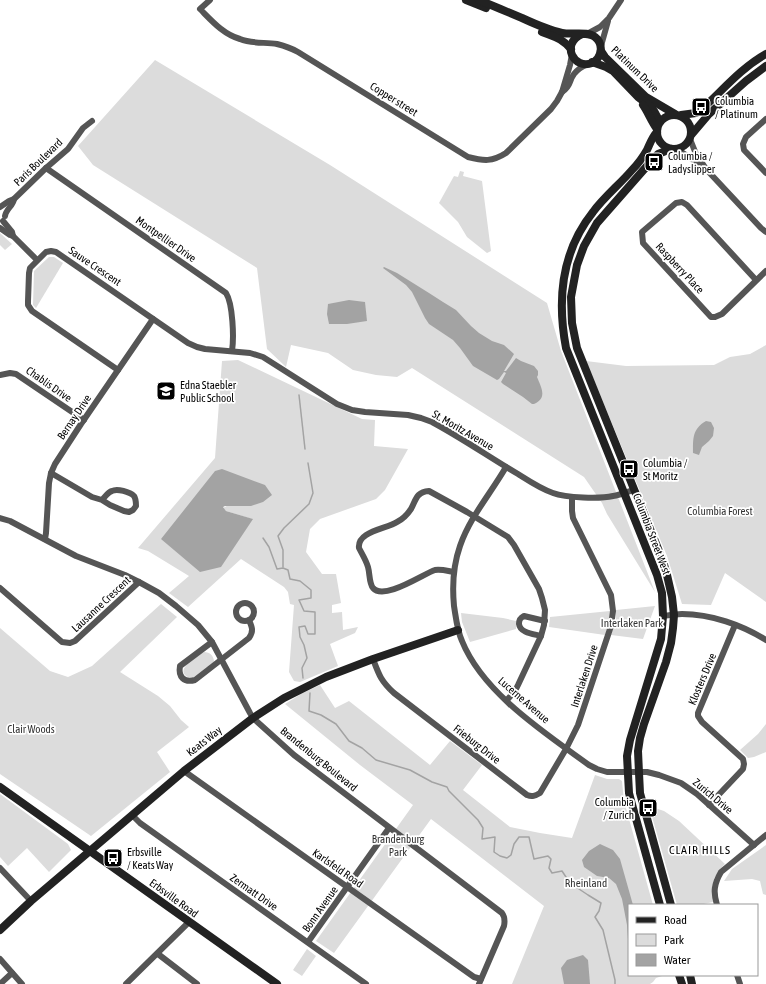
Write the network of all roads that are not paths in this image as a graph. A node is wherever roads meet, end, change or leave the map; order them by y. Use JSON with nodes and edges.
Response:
{"nodes":[{"id":1,"x":210,"y":0,"type":"edge"},
{"id":2,"x":466,"y":0,"type":"edge"},
{"id":3,"x":479,"y":0,"type":"edge"},
{"id":4,"x":622,"y":0,"type":"edge"},
{"id":5,"x":609,"y":18,"type":"junction"},
{"id":6,"x":584,"y":34,"type":"junction"},
{"id":7,"x":601,"y":48,"type":"junction"},
{"id":8,"x":571,"y":52,"type":"junction"},
{"id":9,"x":766,"y":54,"type":"edge"},
{"id":10,"x":590,"y":63,"type":"junction"},
{"id":11,"x":766,"y":66,"type":"edge"},
{"id":12,"x":562,"y":92,"type":"junction"},
{"id":13,"x":678,"y":115,"type":"junction"},
{"id":14,"x":766,"y":119,"type":"edge"},
{"id":15,"x":92,"y":121,"type":"dead end"},
{"id":16,"x":658,"y":128,"type":"junction"},
{"id":17,"x":691,"y":136,"type":"junction"},
{"id":18,"x":674,"y":149,"type":"junction"},
{"id":19,"x":46,"y":168,"type":"junction"},
{"id":20,"x":706,"y":169,"type":"junction"},
{"id":21,"x":766,"y":173,"type":"edge"},
{"id":22,"x":14,"y":199,"type":"junction"},
{"id":23,"x":0,"y":208,"type":"edge"},
{"id":24,"x":2,"y":222,"type":"edge"},
{"id":25,"x":766,"y":232,"type":"edge"},
{"id":26,"x":37,"y":260,"type":"junction"},
{"id":27,"x":766,"y":271,"type":"edge"},
{"id":28,"x":756,"y":280,"type":"junction"},
{"id":29,"x":153,"y":319,"type":"junction"},
{"id":30,"x":232,"y":351,"type":"junction"},
{"id":31,"x":118,"y":370,"type":"junction"},
{"id":32,"x":0,"y":376,"type":"edge"},
{"id":33,"x":84,"y":420,"type":"junction"},
{"id":34,"x":506,"y":467,"type":"junction"},
{"id":35,"x":51,"y":473,"type":"junction"},
{"id":36,"x":634,"y":490,"type":"junction"},
{"id":37,"x":624,"y":493,"type":"junction"},
{"id":38,"x":572,"y":497,"type":"junction"},
{"id":39,"x":102,"y":500,"type":"junction"},
{"id":40,"x":474,"y":516,"type":"junction"},
{"id":41,"x":0,"y":518,"type":"edge"},
{"id":42,"x":45,"y":539,"type":"junction"},
{"id":43,"x":454,"y":572,"type":"junction"},
{"id":44,"x":139,"y":582,"type":"junction"},
{"id":45,"x":0,"y":588,"type":"edge"},
{"id":46,"x":674,"y":614,"type":"junction"},
{"id":47,"x":663,"y":616,"type":"junction"},
{"id":48,"x":249,"y":620,"type":"dead end"},
{"id":49,"x":545,"y":620,"type":"junction"},
{"id":50,"x":735,"y":625,"type":"junction"},
{"id":51,"x":458,"y":630,"type":"junction"},
{"id":52,"x":541,"y":636,"type":"junction"},
{"id":53,"x":766,"y":640,"type":"edge"},
{"id":54,"x":212,"y":642,"type":"junction"},
{"id":55,"x":221,"y":659,"type":"junction"},
{"id":56,"x":373,"y":659,"type":"junction"},
{"id":57,"x":507,"y":700,"type":"junction"},
{"id":58,"x":253,"y":718,"type":"junction"},
{"id":59,"x":566,"y":749,"type":"junction"},
{"id":60,"x":184,"y":771,"type":"junction"},
{"id":61,"x":628,"y":772,"type":"junction"},
{"id":62,"x":638,"y":773,"type":"junction"},
{"id":63,"x":0,"y":788,"type":"edge"},
{"id":64,"x":709,"y":805,"type":"junction"},
{"id":65,"x":132,"y":814,"type":"junction"},
{"id":66,"x":389,"y":828,"type":"junction"},
{"id":67,"x":766,"y":835,"type":"edge"},
{"id":68,"x":754,"y":845,"type":"junction"},
{"id":69,"x":90,"y":851,"type":"junction"},
{"id":70,"x":0,"y":868,"type":"edge"},
{"id":71,"x":348,"y":887,"type":"junction"},
{"id":72,"x":31,"y":901,"type":"junction"},
{"id":73,"x":660,"y":904,"type":"edge"},
{"id":74,"x":671,"y":904,"type":"edge"},
{"id":75,"x":717,"y":904,"type":"edge"},
{"id":76,"x":189,"y":922,"type":"junction"},
{"id":77,"x":0,"y":930,"type":"edge"},
{"id":78,"x":308,"y":942,"type":"junction"},
{"id":79,"x":158,"y":954,"type":"junction"},
{"id":80,"x":0,"y":959,"type":"edge"},
{"id":81,"x":12,"y":973,"type":"junction"},
{"id":82,"x":480,"y":981,"type":"edge"},
{"id":83,"x":0,"y":984,"type":"edge"},
{"id":84,"x":22,"y":984,"type":"edge"},
{"id":85,"x":126,"y":984,"type":"edge"},
{"id":86,"x":197,"y":984,"type":"edge"},
{"id":87,"x":277,"y":984,"type":"edge"},
{"id":88,"x":366,"y":984,"type":"edge"}],
"edges":[{"from":1,"to":12,"type":"street","name":"Copper street"},
{"from":2,"to":8,"type":"main road"},
{"from":3,"to":6,"type":"main road"},
{"from":4,"to":5,"type":"street"},
{"from":5,"to":6,"type":"street"},
{"from":5,"to":7,"type":"street"},
{"from":6,"to":7,"type":"main road"},
{"from":6,"to":8,"type":"main road"},
{"from":7,"to":10,"type":"main road"},
{"from":7,"to":13,"type":"main road","name":"Platinum Drive"},
{"from":8,"to":10,"type":"main road"},
{"from":8,"to":12,"type":"street"},
{"from":9,"to":13,"type":"main road"},
{"from":10,"to":12,"type":"street","name":"Copper street"},
{"from":10,"to":16,"type":"main road","name":"Platinum Drive"},
{"from":11,"to":17,"type":"main road"},
{"from":13,"to":16,"type":"main road"},
{"from":13,"to":17,"type":"main road"},
{"from":14,"to":21,"type":"street"},
{"from":15,"to":19,"type":"street","name":"Paris Boulevard"},
{"from":16,"to":18,"type":"main road"},
{"from":16,"to":37,"type":"main road","name":"Columbia Street West"},
{"from":17,"to":18,"type":"main road"},
{"from":17,"to":20,"type":"street"},
{"from":18,"to":20,"type":"street"},
{"from":18,"to":36,"type":"main road","name":"Columbia Street West"},
{"from":19,"to":22,"type":"street","name":"Paris Boulevard"},
{"from":19,"to":30,"type":"street","name":"Montpellier Drive"},
{"from":20,"to":25,"type":"street"},
{"from":22,"to":23,"type":"street","name":"Paris Boulevard"},
{"from":22,"to":24,"type":"street","name":"Paris Boulevard"},
{"from":23,"to":24,"type":"street"},
{"from":24,"to":26,"type":"street"},
{"from":26,"to":29,"type":"street","name":"Sauve Crescent"},
{"from":26,"to":31,"type":"street"},
{"from":27,"to":28,"type":"street","name":"Raspberry Place"},
{"from":28,"to":28,"type":"street","name":"Raspberry Place"},
{"from":29,"to":30,"type":"street","name":"St. Moritz Avenue"},
{"from":29,"to":31,"type":"street","name":"Bernay Drive"},
{"from":30,"to":34,"type":"street","name":"St. Moritz Avenue"},
{"from":31,"to":33,"type":"street","name":"Bernay Drive"},
{"from":32,"to":33,"type":"street","name":"Chablis Drive"},
{"from":33,"to":35,"type":"street","name":"Bernay Drive"},
{"from":34,"to":38,"type":"street","name":"St. Moritz Avenue"},
{"from":34,"to":40,"type":"street","name":"Lucerne Avenue"},
{"from":35,"to":39,"type":"street"},
{"from":35,"to":42,"type":"street","name":"Bernay Drive"},
{"from":36,"to":37,"type":"street","name":"St. Moritz Avenue"},
{"from":36,"to":46,"type":"main road","name":"Columbia Street West"},
{"from":37,"to":38,"type":"street","name":"St. Moritz Avenue"},
{"from":37,"to":47,"type":"main road","name":"Columbia Street West"},
{"from":38,"to":59,"type":"street","name":"Interlaken Drive"},
{"from":39,"to":39,"type":"street"},
{"from":40,"to":43,"type":"street","name":"Lucerne Avenue"},
{"from":40,"to":43,"type":"street"},
{"from":40,"to":49,"type":"street"},
{"from":41,"to":42,"type":"street","name":"Brandenburg Boulevard"},
{"from":42,"to":44,"type":"street","name":"Brandenburg Boulevard"},
{"from":43,"to":51,"type":"street","name":"Lucerne Avenue"},
{"from":44,"to":45,"type":"street","name":"Lausanne Crescent"},
{"from":44,"to":54,"type":"street","name":"Brandenburg Boulevard"},
{"from":46,"to":47,"type":"street"},
{"from":46,"to":50,"type":"street"},
{"from":46,"to":62,"type":"main road","name":"Columbia Street West"},
{"from":47,"to":61,"type":"main road","name":"Columbia Street West"},
{"from":48,"to":55,"type":"street"},
{"from":49,"to":52,"type":"street"},
{"from":49,"to":52,"type":"street"},
{"from":50,"to":53,"type":"street"},
{"from":50,"to":64,"type":"street","name":"Klosters Drive"},
{"from":51,"to":56,"type":"main road","name":"Keats Way"},
{"from":51,"to":57,"type":"street","name":"Lucerne Avenue"},
{"from":52,"to":57,"type":"street"},
{"from":54,"to":55,"type":"street","name":"Brandenburg Boulevard"},
{"from":54,"to":55,"type":"street"},
{"from":55,"to":58,"type":"street","name":"Brandenburg Boulevard"},
{"from":56,"to":58,"type":"main road","name":"Keats Way"},
{"from":56,"to":59,"type":"street","name":"Frieburg Drive"},
{"from":57,"to":59,"type":"street","name":"Lucerne Avenue"},
{"from":58,"to":60,"type":"main road","name":"Keats Way"},
{"from":58,"to":66,"type":"street","name":"Brandenburg Boulevard"},
{"from":59,"to":61,"type":"street","name":"Lucerne Avenue"},
{"from":60,"to":65,"type":"main road","name":"Keats Way"},
{"from":60,"to":71,"type":"street","name":"Karlsfeld Road"},
{"from":61,"to":62,"type":"street","name":"Zurich Drive"},
{"from":61,"to":73,"type":"main road","name":"Columbia Street West"},
{"from":62,"to":64,"type":"street","name":"Zurich Drive"},
{"from":62,"to":74,"type":"main road","name":"Columbia Street West"},
{"from":63,"to":69,"type":"main road","name":"Erbsville Road"},
{"from":64,"to":68,"type":"street","name":"Zurich Drive"},
{"from":65,"to":69,"type":"main road","name":"Keats Way"},
{"from":65,"to":78,"type":"street","name":"Zermatt Drive"},
{"from":66,"to":71,"type":"street","name":"Bonn Avenue"},
{"from":66,"to":82,"type":"street","name":"Brandenburg Boulevard"},
{"from":67,"to":68,"type":"street"},
{"from":68,"to":75,"type":"street"},
{"from":69,"to":72,"type":"main road","name":"Keats Way"},
{"from":69,"to":76,"type":"main road","name":"Erbsville Road"},
{"from":70,"to":72,"type":"street"},
{"from":71,"to":78,"type":"street","name":"Bonn Avenue"},
{"from":71,"to":82,"type":"street","name":"Karlsfeld Road"},
{"from":72,"to":77,"type":"main road","name":"Keats Way"},
{"from":76,"to":79,"type":"street"},
{"from":76,"to":87,"type":"main road","name":"Erbsville Road"},
{"from":78,"to":88,"type":"street","name":"Zermatt Drive"},
{"from":79,"to":85,"type":"street"},
{"from":79,"to":86,"type":"street"},
{"from":80,"to":81,"type":"street"},
{"from":81,"to":83,"type":"street"},
{"from":81,"to":84,"type":"street"}]}
